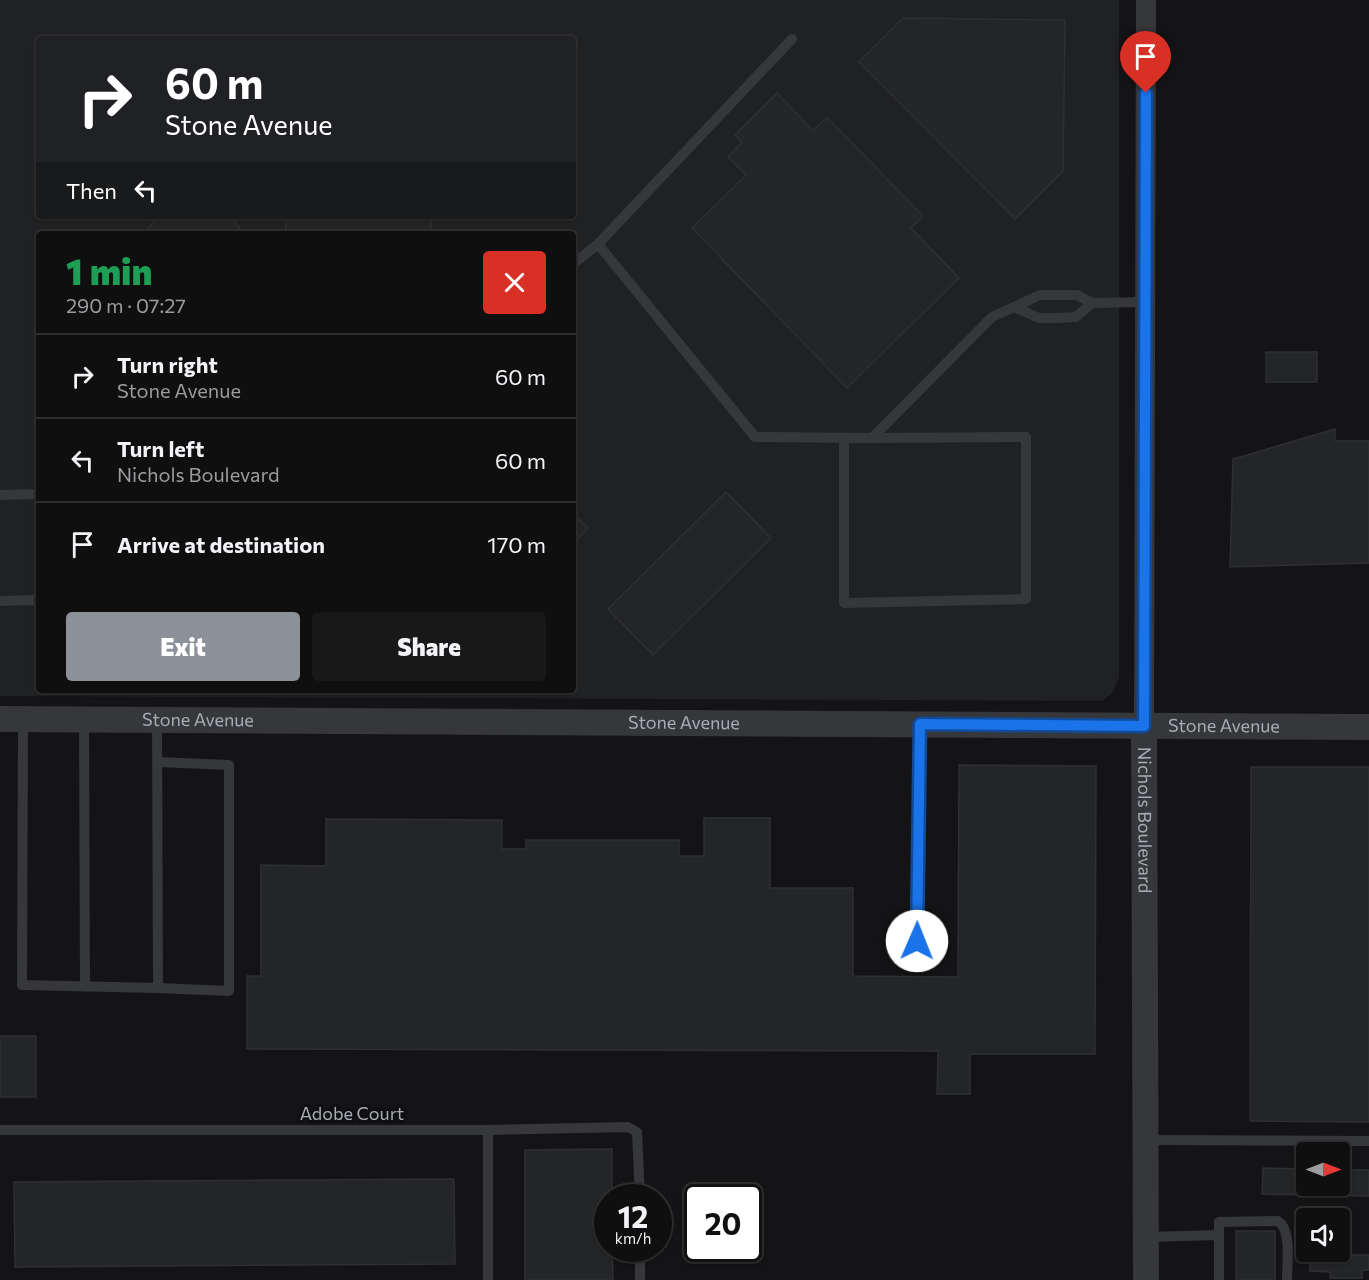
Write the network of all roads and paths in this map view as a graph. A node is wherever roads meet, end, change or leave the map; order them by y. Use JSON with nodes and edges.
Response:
{"nodes":[{"id":1,"x":1146,"y":0,"type":"edge"},
{"id":2,"x":792,"y":39,"type":"dead end"},
{"id":3,"x":598,"y":244,"type":"junction"},
{"id":4,"x":576,"y":262,"type":"edge"},
{"id":5,"x":1145,"y":302,"type":"junction"},
{"id":6,"x":1092,"y":303,"type":"junction"},
{"id":7,"x":1014,"y":307,"type":"junction"},
{"id":8,"x":843,"y":438,"type":"junction"},
{"id":9,"x":872,"y":438,"type":"junction"},
{"id":10,"x":36,"y":494,"type":"edge"},
{"id":11,"x":0,"y":495,"type":"edge"},
{"id":12,"x":36,"y":600,"type":"edge"},
{"id":13,"x":0,"y":601,"type":"edge"},
{"id":14,"x":11,"y":719,"type":"edge"},
{"id":15,"x":84,"y":720,"type":"junction"},
{"id":16,"x":157,"y":720,"type":"junction"},
{"id":17,"x":920,"y":724,"type":"junction"},
{"id":18,"x":1144,"y":726,"type":"junction"},
{"id":19,"x":1369,"y":727,"type":"edge"},
{"id":20,"x":158,"y":762,"type":"junction"},
{"id":21,"x":917,"y":941,"type":"dead end"},
{"id":22,"x":85,"y":987,"type":"junction"},
{"id":23,"x":158,"y":988,"type":"junction"},
{"id":24,"x":0,"y":1130,"type":"edge"},
{"id":25,"x":488,"y":1130,"type":"junction"},
{"id":26,"x":1145,"y":1140,"type":"junction"},
{"id":27,"x":1369,"y":1141,"type":"edge"},
{"id":28,"x":639,"y":1184,"type":"edge"},
{"id":29,"x":1219,"y":1235,"type":"junction"},
{"id":30,"x":1146,"y":1237,"type":"junction"},
{"id":31,"x":640,"y":1262,"type":"edge"},
{"id":32,"x":488,"y":1280,"type":"edge"},
{"id":33,"x":640,"y":1280,"type":"edge"},
{"id":34,"x":1146,"y":1280,"type":"edge"},
{"id":35,"x":1219,"y":1280,"type":"edge"},
{"id":36,"x":1287,"y":1280,"type":"edge"}],
"edges":[{"from":1,"to":5,"type":"street","name":"Nichols Boulevard"},
{"from":2,"to":3,"type":"lane"},
{"from":3,"to":4,"type":"lane"},
{"from":3,"to":8,"type":"lane"},
{"from":5,"to":6,"type":"lane"},
{"from":5,"to":18,"type":"street","name":"Nichols Boulevard"},
{"from":6,"to":7,"type":"lane"},
{"from":6,"to":7,"type":"lane"},
{"from":7,"to":9,"type":"lane"},
{"from":8,"to":9,"type":"lane"},
{"from":8,"to":9,"type":"lane"},
{"from":10,"to":11,"type":"lane"},
{"from":12,"to":13,"type":"lane"},
{"from":14,"to":15,"type":"street","name":"Stone Avenue"},
{"from":14,"to":22,"type":"lane"},
{"from":15,"to":16,"type":"street","name":"Stone Avenue"},
{"from":15,"to":22,"type":"lane"},
{"from":16,"to":17,"type":"street","name":"Stone Avenue"},
{"from":16,"to":20,"type":"lane"},
{"from":17,"to":18,"type":"street","name":"Stone Avenue"},
{"from":17,"to":21,"type":"lane"},
{"from":18,"to":19,"type":"street","name":"Stone Avenue"},
{"from":18,"to":26,"type":"street","name":"Nichols Boulevard"},
{"from":20,"to":23,"type":"lane"},
{"from":20,"to":23,"type":"lane"},
{"from":22,"to":23,"type":"lane"},
{"from":24,"to":25,"type":"lane","name":"Adobe Court"},
{"from":25,"to":28,"type":"lane","name":"Adobe Court"},
{"from":25,"to":32,"type":"lane"},
{"from":26,"to":27,"type":"lane"},
{"from":26,"to":30,"type":"street","name":"Nichols Boulevard"},
{"from":29,"to":30,"type":"lane"},
{"from":29,"to":35,"type":"lane"},
{"from":29,"to":36,"type":"lane"},
{"from":30,"to":34,"type":"street","name":"Nichols Boulevard"},
{"from":31,"to":33,"type":"lane"}]}
